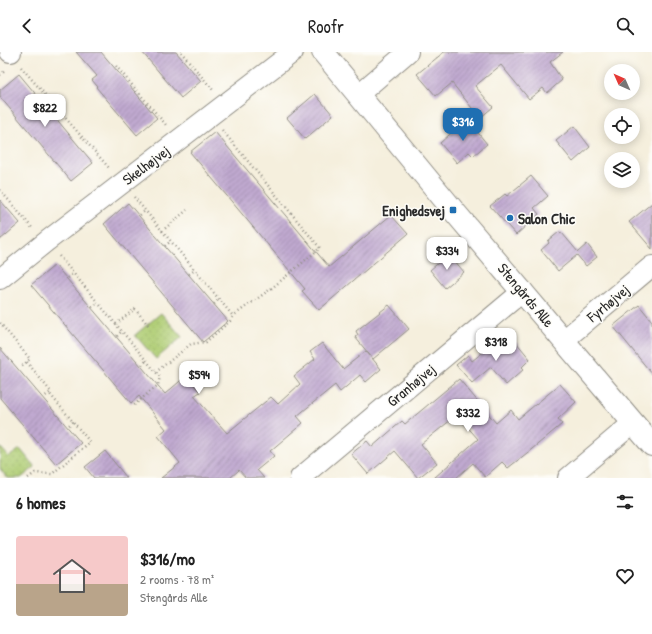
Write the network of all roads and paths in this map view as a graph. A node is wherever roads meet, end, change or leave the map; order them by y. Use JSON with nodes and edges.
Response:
{"nodes":[{"id":1,"x":181,"y":52,"type":"edge"},
{"id":2,"x":293,"y":52,"type":"edge"},
{"id":3,"x":324,"y":52,"type":"edge"},
{"id":4,"x":408,"y":52,"type":"edge"},
{"id":5,"x":12,"y":58,"type":"edge"},
{"id":6,"x":116,"y":66,"type":"dead end"},
{"id":7,"x":0,"y":75,"type":"edge"},
{"id":8,"x":359,"y":94,"type":"junction"},
{"id":9,"x":218,"y":110,"type":"junction"},
{"id":10,"x":179,"y":140,"type":"junction"},
{"id":11,"x":232,"y":141,"type":"junction"},
{"id":12,"x":227,"y":145,"type":"dead end"},
{"id":13,"x":257,"y":171,"type":"junction"},
{"id":14,"x":252,"y":174,"type":"dead end"},
{"id":15,"x":122,"y":183,"type":"junction"},
{"id":16,"x":0,"y":190,"type":"edge"},
{"id":17,"x":281,"y":201,"type":"junction"},
{"id":18,"x":277,"y":204,"type":"dead end"},
{"id":19,"x":187,"y":210,"type":"dead end"},
{"id":20,"x":145,"y":211,"type":"junction"},
{"id":21,"x":140,"y":216,"type":"dead end"},
{"id":22,"x":305,"y":229,"type":"junction"},
{"id":23,"x":162,"y":231,"type":"dead end"},
{"id":24,"x":301,"y":232,"type":"dead end"},
{"id":25,"x":171,"y":241,"type":"junction"},
{"id":26,"x":46,"y":242,"type":"junction"},
{"id":27,"x":165,"y":246,"type":"dead end"},
{"id":28,"x":652,"y":266,"type":"edge"},
{"id":29,"x":195,"y":270,"type":"junction"},
{"id":30,"x":74,"y":274,"type":"junction"},
{"id":31,"x":190,"y":274,"type":"dead end"},
{"id":32,"x":68,"y":278,"type":"dead end"},
{"id":33,"x":0,"y":279,"type":"edge"},
{"id":34,"x":523,"y":291,"type":"junction"},
{"id":35,"x":219,"y":299,"type":"junction"},
{"id":36,"x":98,"y":302,"type":"junction"},
{"id":37,"x":214,"y":304,"type":"dead end"},
{"id":38,"x":92,"y":307,"type":"dead end"},
{"id":39,"x":233,"y":316,"type":"junction"},
{"id":40,"x":0,"y":323,"type":"edge"},
{"id":41,"x":116,"y":324,"type":"junction"},
{"id":42,"x":149,"y":326,"type":"dead end"},
{"id":43,"x":122,"y":332,"type":"junction"},
{"id":44,"x":117,"y":336,"type":"dead end"},
{"id":45,"x":564,"y":340,"type":"junction"},
{"id":46,"x":146,"y":361,"type":"junction"},
{"id":47,"x":27,"y":362,"type":"junction"},
{"id":48,"x":142,"y":364,"type":"dead end"},
{"id":49,"x":21,"y":367,"type":"dead end"},
{"id":50,"x":156,"y":372,"type":"junction"},
{"id":51,"x":49,"y":393,"type":"junction"},
{"id":52,"x":44,"y":397,"type":"dead end"},
{"id":53,"x":133,"y":406,"type":"dead end"},
{"id":54,"x":73,"y":422,"type":"junction"},
{"id":55,"x":633,"y":423,"type":"junction"},
{"id":56,"x":69,"y":425,"type":"dead end"},
{"id":57,"x":652,"y":445,"type":"edge"},
{"id":58,"x":28,"y":478,"type":"edge"},
{"id":59,"x":300,"y":478,"type":"edge"},
{"id":60,"x":568,"y":478,"type":"edge"}],
"edges":[{"from":1,"to":9,"type":"path"},
{"from":2,"to":9,"type":"street","name":"Skelhøjvej"},
{"from":3,"to":8,"type":"street","name":"Stengårds Alle"},
{"from":4,"to":8,"type":"street"},
{"from":5,"to":7,"type":"path"},
{"from":5,"to":15,"type":"path"},
{"from":6,"to":10,"type":"path"},
{"from":8,"to":34,"type":"street","name":"Stengårds Alle"},
{"from":9,"to":10,"type":"street","name":"Skelhøjvej"},
{"from":9,"to":11,"type":"path"},
{"from":10,"to":15,"type":"street","name":"Skelhøjvej"},
{"from":11,"to":12,"type":"path"},
{"from":11,"to":13,"type":"path"},
{"from":13,"to":14,"type":"path"},
{"from":13,"to":17,"type":"path"},
{"from":15,"to":20,"type":"path"},
{"from":15,"to":26,"type":"street","name":"Skelhøjvej"},
{"from":16,"to":26,"type":"path"},
{"from":17,"to":18,"type":"path"},
{"from":17,"to":22,"type":"path"},
{"from":19,"to":23,"type":"path"},
{"from":20,"to":21,"type":"path"},
{"from":20,"to":25,"type":"path"},
{"from":22,"to":24,"type":"path"},
{"from":22,"to":39,"type":"path"},
{"from":25,"to":27,"type":"path"},
{"from":25,"to":29,"type":"path"},
{"from":26,"to":30,"type":"path"},
{"from":26,"to":33,"type":"street","name":"Skelhøjvej"},
{"from":28,"to":45,"type":"street","name":"Fyrhøjvej"},
{"from":29,"to":31,"type":"path"},
{"from":29,"to":35,"type":"path"},
{"from":30,"to":32,"type":"path"},
{"from":30,"to":36,"type":"path"},
{"from":34,"to":45,"type":"street","name":"Stengårds Alle"},
{"from":34,"to":59,"type":"street","name":"Granhøjvej"},
{"from":35,"to":37,"type":"path"},
{"from":35,"to":39,"type":"path"},
{"from":36,"to":38,"type":"path"},
{"from":36,"to":41,"type":"path"},
{"from":39,"to":50,"type":"path"},
{"from":40,"to":47,"type":"path"},
{"from":41,"to":42,"type":"path"},
{"from":41,"to":43,"type":"path"},
{"from":43,"to":44,"type":"path"},
{"from":43,"to":46,"type":"path"},
{"from":45,"to":55,"type":"street","name":"Stengårds Alle"},
{"from":46,"to":48,"type":"path"},
{"from":46,"to":50,"type":"path"},
{"from":47,"to":49,"type":"path"},
{"from":47,"to":51,"type":"path"},
{"from":50,"to":53,"type":"path"},
{"from":51,"to":52,"type":"path"},
{"from":51,"to":54,"type":"path"},
{"from":54,"to":56,"type":"path"},
{"from":54,"to":58,"type":"path"},
{"from":55,"to":57,"type":"street","name":"Stengårds Alle"},
{"from":55,"to":60,"type":"street"}]}
